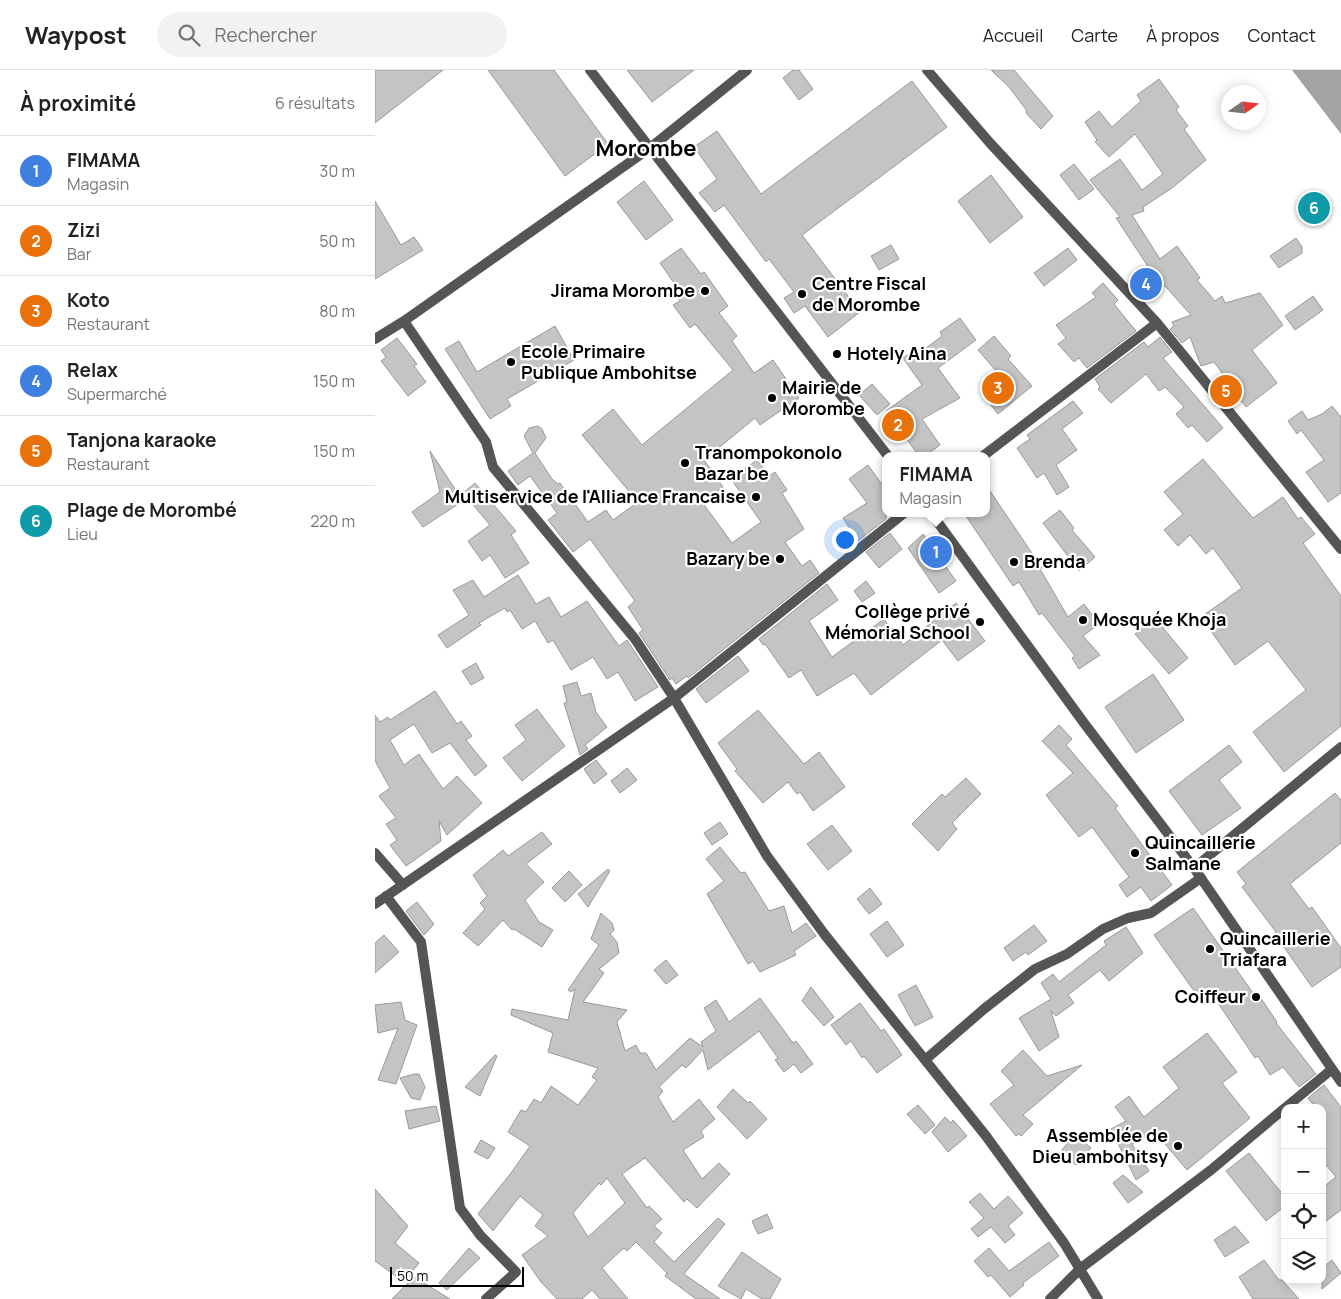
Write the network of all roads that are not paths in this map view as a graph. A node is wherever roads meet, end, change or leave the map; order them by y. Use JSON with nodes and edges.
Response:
{"nodes":[{"id":1,"x":590,"y":70,"type":"edge"},
{"id":2,"x":747,"y":70,"type":"edge"},
{"id":3,"x":927,"y":70,"type":"edge"},
{"id":4,"x":650,"y":148,"type":"junction"},
{"id":5,"x":404,"y":321,"type":"junction"},
{"id":6,"x":1157,"y":323,"type":"junction"},
{"id":7,"x":375,"y":339,"type":"edge"},
{"id":8,"x":885,"y":452,"type":"edge"},
{"id":9,"x":988,"y":452,"type":"edge"},
{"id":10,"x":899,"y":517,"type":"edge"},
{"id":11,"x":934,"y":517,"type":"edge"},
{"id":12,"x":1341,"y":549,"type":"edge"},
{"id":13,"x":674,"y":698,"type":"junction"},
{"id":14,"x":1341,"y":748,"type":"edge"},
{"id":15,"x":375,"y":852,"type":"edge"},
{"id":16,"x":1194,"y":868,"type":"junction"},
{"id":17,"x":1201,"y":878,"type":"junction"},
{"id":18,"x":403,"y":885,"type":"junction"},
{"id":19,"x":386,"y":896,"type":"junction"},
{"id":20,"x":375,"y":904,"type":"edge"},
{"id":21,"x":925,"y":1060,"type":"junction"},
{"id":22,"x":1331,"y":1070,"type":"junction"},
{"id":23,"x":1341,"y":1082,"type":"edge"},
{"id":24,"x":1290,"y":1104,"type":"edge"},
{"id":25,"x":1281,"y":1111,"type":"edge"},
{"id":26,"x":1081,"y":1268,"type":"junction"},
{"id":27,"x":486,"y":1299,"type":"edge"},
{"id":28,"x":1050,"y":1299,"type":"edge"},
{"id":29,"x":1098,"y":1299,"type":"edge"}],
"edges":[{"from":1,"to":4,"type":"street"},
{"from":2,"to":4,"type":"street"},
{"from":3,"to":6,"type":"street"},
{"from":4,"to":5,"type":"street"},
{"from":4,"to":8,"type":"street"},
{"from":5,"to":7,"type":"street"},
{"from":5,"to":13,"type":"street"},
{"from":6,"to":9,"type":"street"},
{"from":6,"to":12,"type":"street"},
{"from":10,"to":13,"type":"street"},
{"from":11,"to":16,"type":"street"},
{"from":13,"to":18,"type":"street"},
{"from":13,"to":21,"type":"street"},
{"from":14,"to":16,"type":"street"},
{"from":15,"to":18,"type":"street"},
{"from":16,"to":17,"type":"street"},
{"from":17,"to":21,"type":"street"},
{"from":17,"to":22,"type":"street"},
{"from":18,"to":19,"type":"street"},
{"from":19,"to":20,"type":"street"},
{"from":19,"to":27,"type":"street"},
{"from":21,"to":26,"type":"street"},
{"from":22,"to":23,"type":"street"},
{"from":22,"to":24,"type":"street"},
{"from":25,"to":26,"type":"street"},
{"from":26,"to":28,"type":"street"},
{"from":26,"to":29,"type":"street"}]}
